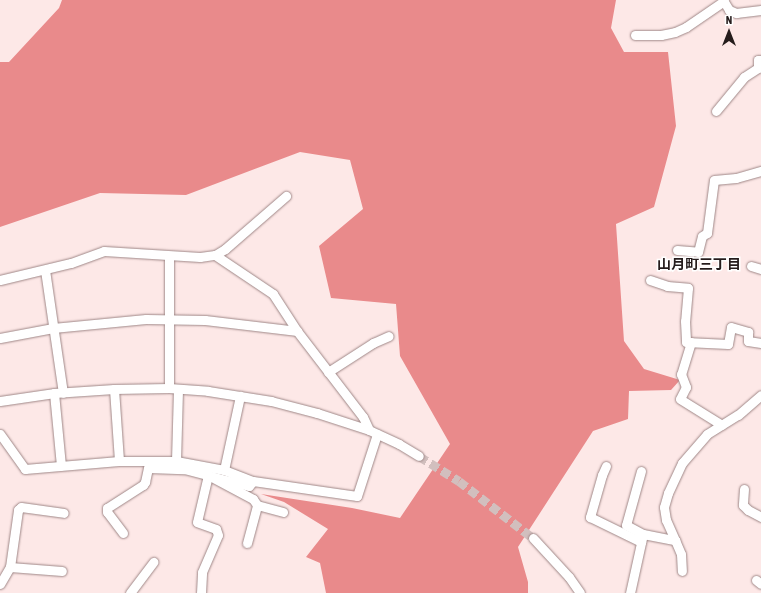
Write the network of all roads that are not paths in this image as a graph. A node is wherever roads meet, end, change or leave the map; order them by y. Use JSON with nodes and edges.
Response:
{"nodes":[{"id":1,"x":723,"y":1,"type":"edge"},
{"id":2,"x":761,"y":10,"type":"edge"},
{"id":3,"x":635,"y":35,"type":"dead end"},
{"id":4,"x":761,"y":60,"type":"edge"},
{"id":5,"x":716,"y":111,"type":"dead end"},
{"id":6,"x":761,"y":171,"type":"edge"},
{"id":7,"x":286,"y":196,"type":"dead end"},
{"id":8,"x":677,"y":250,"type":"dead end"},
{"id":9,"x":216,"y":255,"type":"junction"},
{"id":10,"x":169,"y":256,"type":"junction"},
{"id":11,"x":751,"y":266,"type":"dead end"},
{"id":12,"x":761,"y":269,"type":"edge"},
{"id":13,"x":45,"y":270,"type":"junction"},
{"id":14,"x":0,"y":280,"type":"edge"},
{"id":15,"x":650,"y":280,"type":"dead end"},
{"id":16,"x":169,"y":319,"type":"junction"},
{"id":17,"x":53,"y":328,"type":"junction"},
{"id":18,"x":297,"y":331,"type":"junction"},
{"id":19,"x":389,"y":336,"type":"dead end"},
{"id":20,"x":0,"y":338,"type":"edge"},
{"id":21,"x":692,"y":342,"type":"junction"},
{"id":22,"x":761,"y":343,"type":"edge"},
{"id":23,"x":328,"y":372,"type":"junction"},
{"id":24,"x":174,"y":388,"type":"junction"},
{"id":25,"x":114,"y":389,"type":"junction"},
{"id":26,"x":59,"y":393,"type":"junction"},
{"id":27,"x":761,"y":395,"type":"edge"},
{"id":28,"x":240,"y":396,"type":"junction"},
{"id":29,"x":0,"y":401,"type":"edge"},
{"id":30,"x":722,"y":425,"type":"junction"},
{"id":31,"x":369,"y":430,"type":"junction"},
{"id":32,"x":0,"y":434,"type":"edge"},
{"id":33,"x":377,"y":434,"type":"junction"},
{"id":34,"x":419,"y":456,"type":"tunnel mouth"},
{"id":35,"x":119,"y":461,"type":"junction"},
{"id":36,"x":176,"y":461,"type":"junction"},
{"id":37,"x":61,"y":466,"type":"junction"},
{"id":38,"x":606,"y":466,"type":"dead end"},
{"id":39,"x":224,"y":470,"type":"junction"},
{"id":40,"x":641,"y":471,"type":"dead end"},
{"id":41,"x":208,"y":475,"type":"junction"},
{"id":42,"x":254,"y":481,"type":"junction"},
{"id":43,"x":744,"y":489,"type":"dead end"},
{"id":44,"x":257,"y":505,"type":"junction"},
{"id":45,"x":283,"y":512,"type":"dead end"},
{"id":46,"x":64,"y":513,"type":"dead end"},
{"id":47,"x":761,"y":517,"type":"edge"},
{"id":48,"x":123,"y":533,"type":"dead end"},
{"id":49,"x":533,"y":538,"type":"tunnel mouth"},
{"id":50,"x":642,"y":538,"type":"junction"},
{"id":51,"x":675,"y":540,"type":"junction"},
{"id":52,"x":247,"y":543,"type":"dead end"},
{"id":53,"x":154,"y":562,"type":"dead end"},
{"id":54,"x":10,"y":567,"type":"junction"},
{"id":55,"x":62,"y":571,"type":"dead end"},
{"id":56,"x":682,"y":571,"type":"dead end"},
{"id":57,"x":0,"y":584,"type":"edge"},
{"id":58,"x":130,"y":593,"type":"edge"},
{"id":59,"x":202,"y":593,"type":"edge"},
{"id":60,"x":580,"y":593,"type":"edge"},
{"id":61,"x":630,"y":593,"type":"edge"}],
"edges":[{"from":1,"to":2,"type":"street"},
{"from":1,"to":3,"type":"street"},
{"from":4,"to":5,"type":"street"},
{"from":6,"to":8,"type":"street"},
{"from":7,"to":9,"type":"street"},
{"from":9,"to":10,"type":"street"},
{"from":9,"to":18,"type":"street"},
{"from":10,"to":13,"type":"street"},
{"from":10,"to":16,"type":"street"},
{"from":11,"to":12,"type":"street"},
{"from":13,"to":14,"type":"street"},
{"from":13,"to":17,"type":"street"},
{"from":15,"to":21,"type":"street"},
{"from":16,"to":17,"type":"street"},
{"from":16,"to":18,"type":"street"},
{"from":16,"to":24,"type":"street"},
{"from":17,"to":20,"type":"street"},
{"from":17,"to":26,"type":"street"},
{"from":18,"to":23,"type":"street"},
{"from":19,"to":23,"type":"street"},
{"from":21,"to":22,"type":"street"},
{"from":21,"to":30,"type":"street"},
{"from":23,"to":31,"type":"street"},
{"from":24,"to":25,"type":"street"},
{"from":24,"to":28,"type":"street"},
{"from":24,"to":36,"type":"street"},
{"from":25,"to":26,"type":"street"},
{"from":25,"to":35,"type":"street"},
{"from":26,"to":29,"type":"street"},
{"from":26,"to":37,"type":"street"},
{"from":27,"to":30,"type":"street"},
{"from":28,"to":31,"type":"street"},
{"from":28,"to":39,"type":"street"},
{"from":30,"to":51,"type":"street"},
{"from":31,"to":33,"type":"street"},
{"from":32,"to":37,"type":"street"},
{"from":33,"to":34,"type":"street"},
{"from":33,"to":42,"type":"street"},
{"from":35,"to":36,"type":"street"},
{"from":35,"to":37,"type":"street"},
{"from":36,"to":39,"type":"street"},
{"from":38,"to":50,"type":"street"},
{"from":39,"to":42,"type":"street"},
{"from":40,"to":50,"type":"street"},
{"from":41,"to":42,"type":"street"},
{"from":41,"to":44,"type":"street"},
{"from":41,"to":48,"type":"street"},
{"from":41,"to":59,"type":"street"},
{"from":43,"to":47,"type":"street"},
{"from":44,"to":45,"type":"street"},
{"from":44,"to":52,"type":"street"},
{"from":46,"to":54,"type":"street"},
{"from":49,"to":60,"type":"street"},
{"from":50,"to":51,"type":"street"},
{"from":50,"to":61,"type":"street"},
{"from":51,"to":56,"type":"street"},
{"from":53,"to":58,"type":"street"},
{"from":54,"to":55,"type":"street"},
{"from":54,"to":57,"type":"street"}]}
